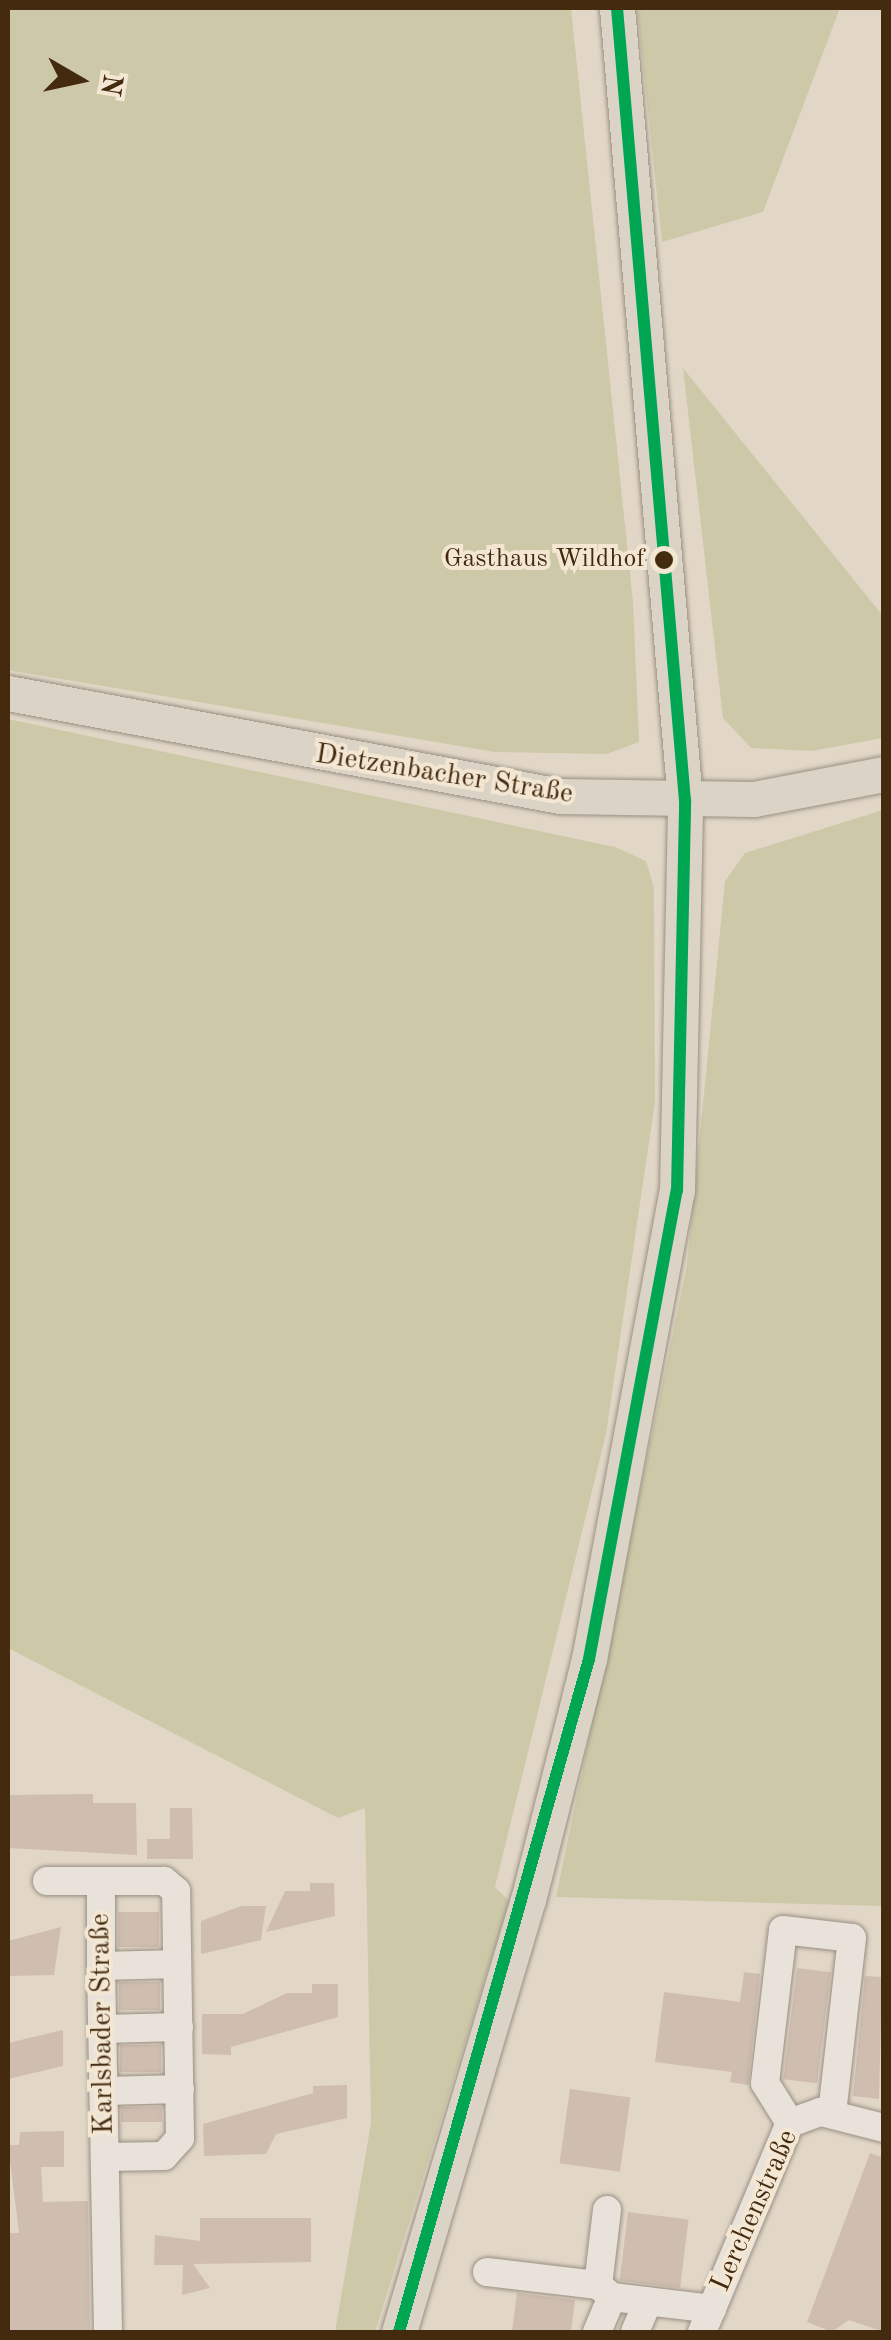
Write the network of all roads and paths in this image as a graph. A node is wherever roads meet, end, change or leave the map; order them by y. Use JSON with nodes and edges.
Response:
{"nodes":[{"id":1,"x":616,"y":8,"type":"edge"},
{"id":2,"x":8,"y":692,"type":"edge"},
{"id":3,"x":884,"y":774,"type":"edge"},
{"id":4,"x":685,"y":801,"type":"junction"},
{"id":5,"x":46,"y":1881,"type":"dead end"},
{"id":6,"x":100,"y":1881,"type":"junction"},
{"id":7,"x":177,"y":1964,"type":"junction"},
{"id":8,"x":101,"y":1966,"type":"junction"},
{"id":9,"x":179,"y":2027,"type":"junction"},
{"id":10,"x":104,"y":2029,"type":"junction"},
{"id":11,"x":180,"y":2089,"type":"junction"},
{"id":12,"x":104,"y":2091,"type":"junction"},
{"id":13,"x":832,"y":2114,"type":"junction"},
{"id":14,"x":790,"y":2122,"type":"junction"},
{"id":15,"x":884,"y":2128,"type":"edge"},
{"id":16,"x":105,"y":2157,"type":"junction"},
{"id":17,"x":607,"y":2210,"type":"dead end"},
{"id":18,"x":487,"y":2272,"type":"dead end"},
{"id":19,"x":605,"y":2291,"type":"junction"},
{"id":20,"x":648,"y":2302,"type":"junction"},
{"id":21,"x":707,"y":2321,"type":"edge"},
{"id":22,"x":108,"y":2332,"type":"edge"},
{"id":23,"x":399,"y":2332,"type":"edge"},
{"id":24,"x":597,"y":2332,"type":"edge"},
{"id":25,"x":634,"y":2332,"type":"edge"}],
"edges":[{"from":1,"to":4,"type":"main road"},
{"from":2,"to":4,"type":"main road","name":"Dietzenbacher Straße"},
{"from":3,"to":4,"type":"main road","name":"Dietzenbacher Straße"},
{"from":4,"to":23,"type":"main road"},
{"from":5,"to":6,"type":"street"},
{"from":6,"to":7,"type":"street","name":"Karlsbader Straße"},
{"from":6,"to":8,"type":"street","name":"Karlsbader Straße"},
{"from":7,"to":8,"type":"street"},
{"from":7,"to":9,"type":"street","name":"Karlsbader Straße"},
{"from":8,"to":10,"type":"street","name":"Karlsbader Straße"},
{"from":9,"to":10,"type":"street"},
{"from":9,"to":11,"type":"street","name":"Karlsbader Straße"},
{"from":10,"to":12,"type":"street","name":"Karlsbader Straße"},
{"from":11,"to":12,"type":"street"},
{"from":11,"to":16,"type":"street","name":"Karlsbader Straße"},
{"from":12,"to":16,"type":"street","name":"Karlsbader Straße"},
{"from":13,"to":14,"type":"street","name":"Lerchenstraße"},
{"from":13,"to":14,"type":"street"},
{"from":13,"to":15,"type":"street","name":"Lerchenstraße"},
{"from":14,"to":21,"type":"street","name":"Lerchenstraße"},
{"from":16,"to":22,"type":"street","name":"Karlsbader Straße"},
{"from":17,"to":19,"type":"street"},
{"from":18,"to":19,"type":"street"},
{"from":19,"to":20,"type":"street"},
{"from":19,"to":24,"type":"street"},
{"from":20,"to":21,"type":"street"},
{"from":20,"to":25,"type":"street"}]}
